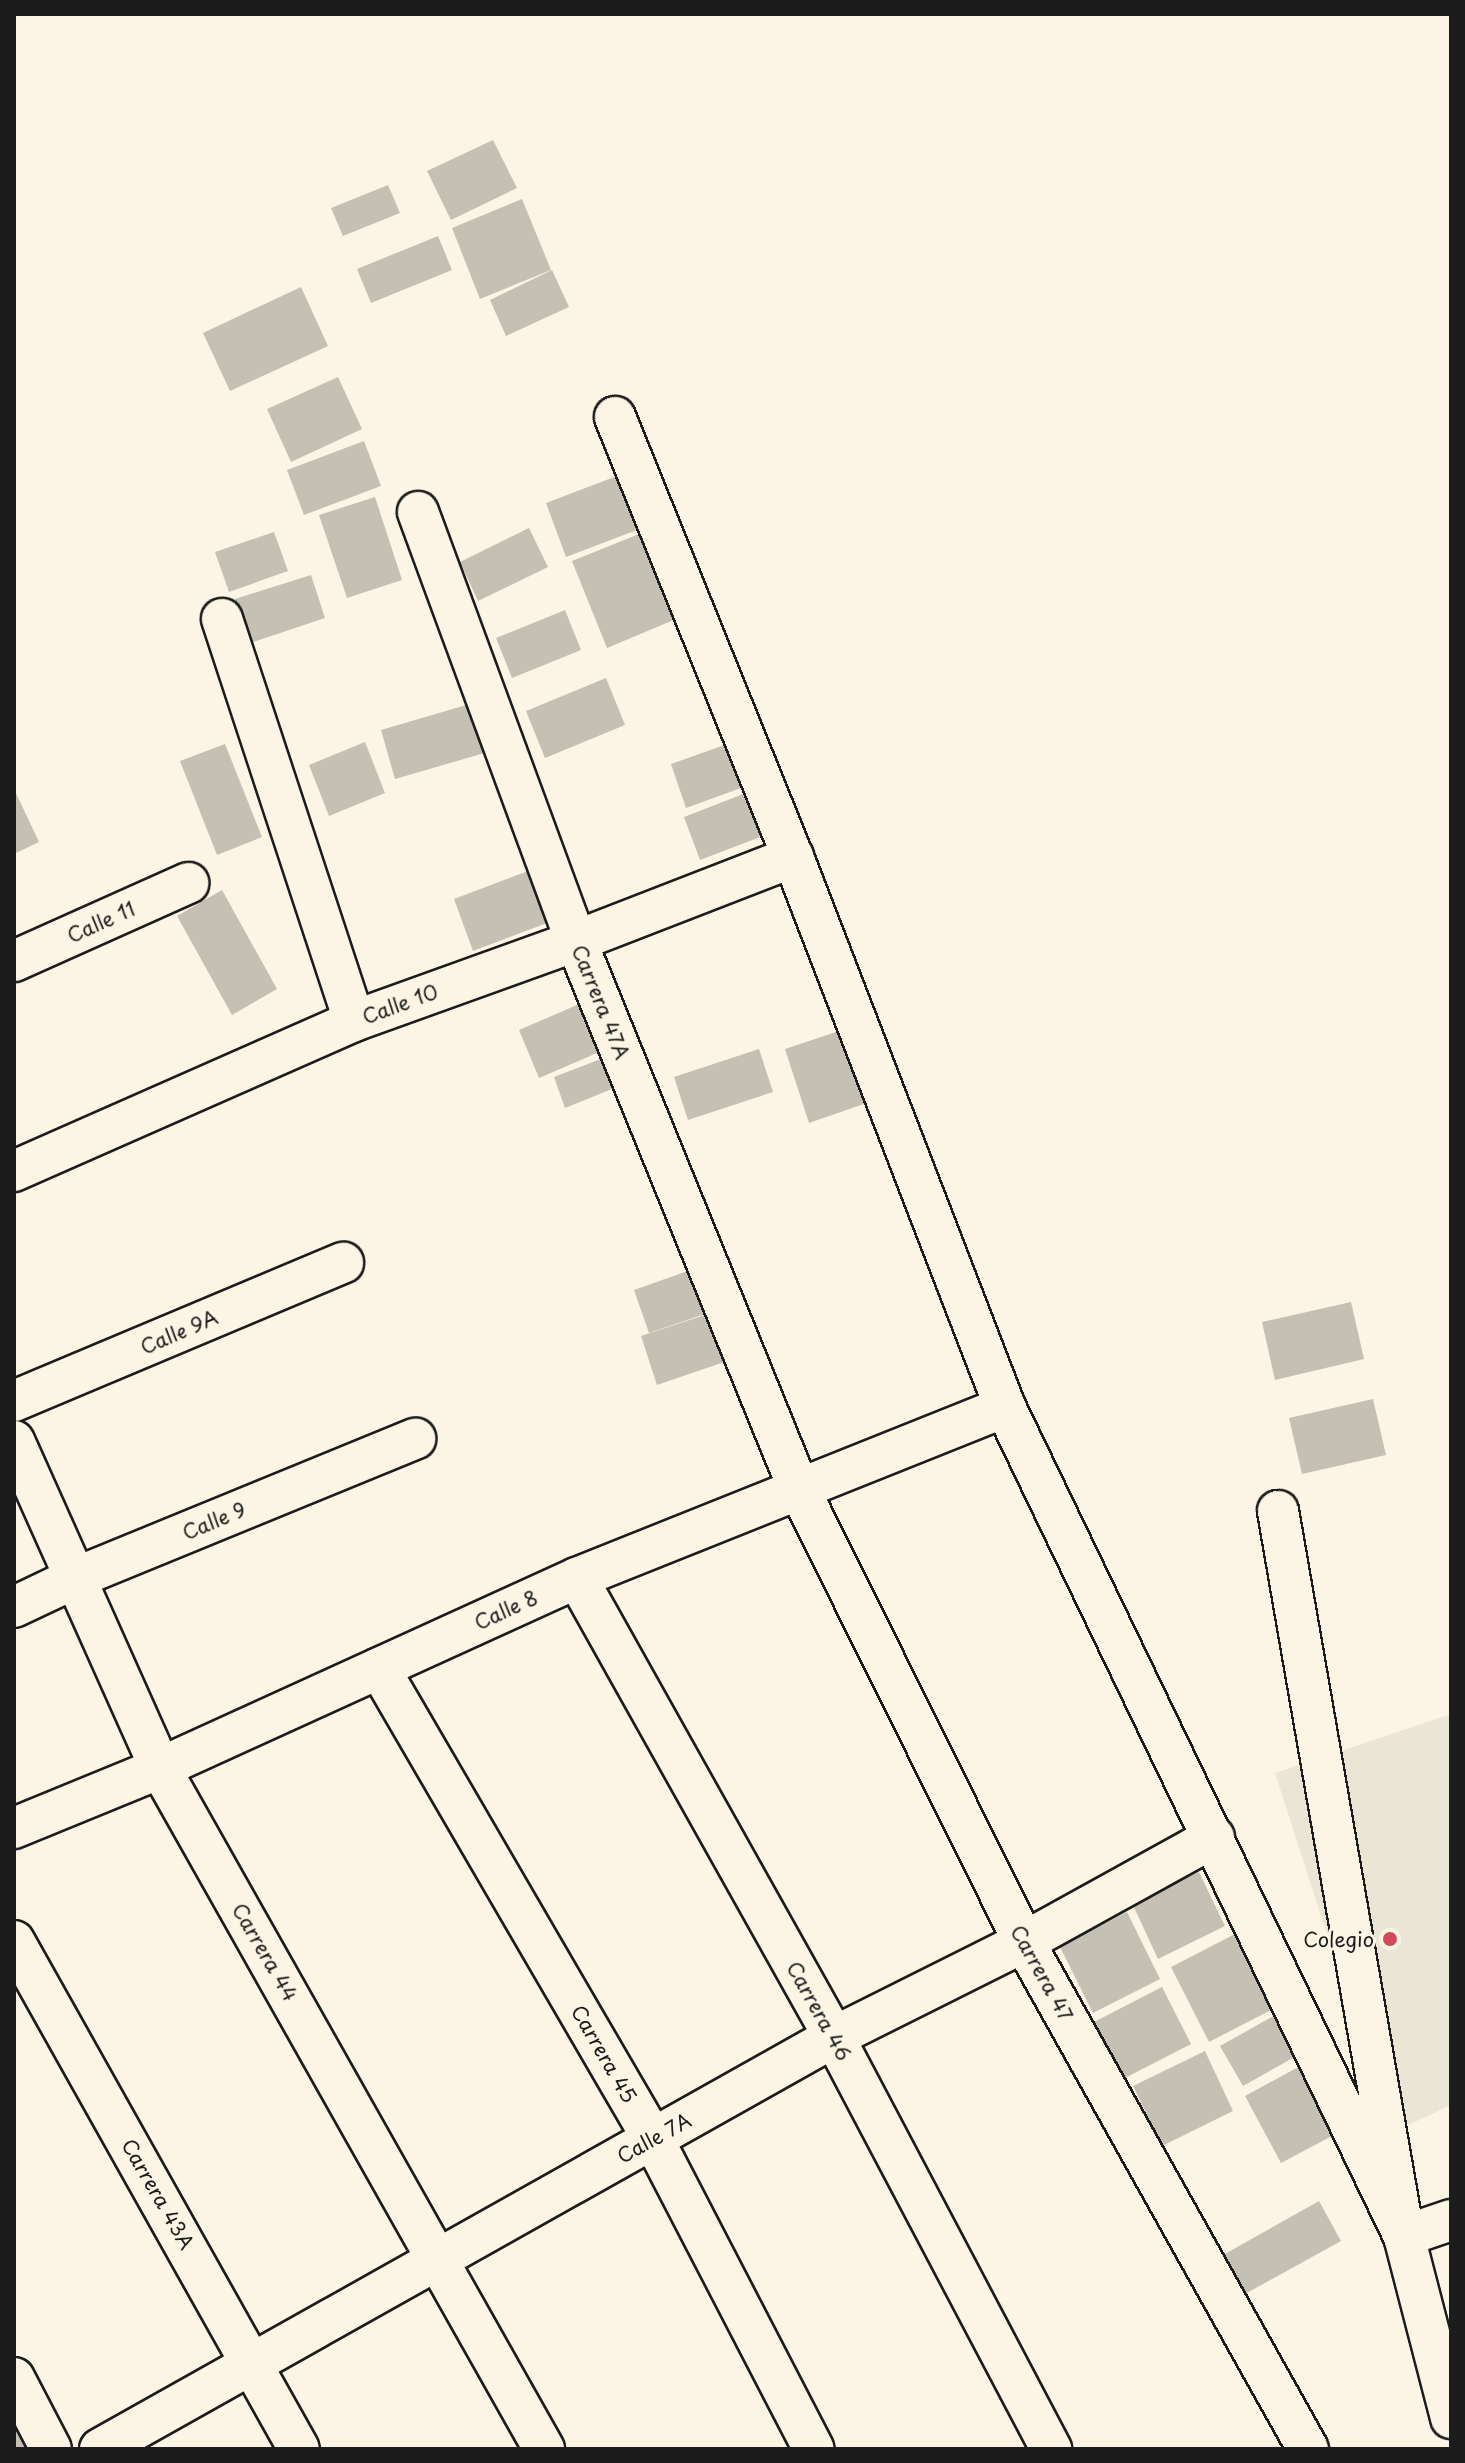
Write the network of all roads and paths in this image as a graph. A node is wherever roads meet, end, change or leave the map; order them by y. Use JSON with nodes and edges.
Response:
{"nodes":[{"id":1,"x":615,"y":417,"type":"dead end"},
{"id":2,"x":418,"y":512,"type":"dead end"},
{"id":3,"x":222,"y":619,"type":"dead end"},
{"id":4,"x":793,"y":857,"type":"junction"},
{"id":5,"x":188,"y":883,"type":"dead end"},
{"id":6,"x":576,"y":941,"type":"junction"},
{"id":7,"x":14,"y":961,"type":"edge"},
{"id":8,"x":354,"y":1021,"type":"junction"},
{"id":9,"x":14,"y":1171,"type":"edge"},
{"id":10,"x":343,"y":1263,"type":"dead end"},
{"id":11,"x":14,"y":1401,"type":"edge"},
{"id":12,"x":1005,"y":1407,"type":"junction"},
{"id":13,"x":415,"y":1439,"type":"dead end"},
{"id":14,"x":14,"y":1441,"type":"edge"},
{"id":15,"x":798,"y":1487,"type":"junction"},
{"id":16,"x":1278,"y":1511,"type":"dead end"},
{"id":17,"x":577,"y":1578,"type":"junction"},
{"id":18,"x":73,"y":1579,"type":"junction"},
{"id":19,"x":14,"y":1607,"type":"edge"},
{"id":20,"x":379,"y":1668,"type":"junction"},
{"id":21,"x":160,"y":1768,"type":"junction"},
{"id":22,"x":14,"y":1828,"type":"edge"},
{"id":23,"x":1214,"y":1837,"type":"junction"},
{"id":24,"x":14,"y":1941,"type":"edge"},
{"id":25,"x":1024,"y":1942,"type":"junction"},
{"id":26,"x":834,"y":2037,"type":"junction"},
{"id":27,"x":653,"y":2139,"type":"junction"},
{"id":28,"x":1451,"y":2220,"type":"edge"},
{"id":29,"x":1404,"y":2236,"type":"junction"},
{"id":30,"x":440,"y":2260,"type":"junction"},
{"id":31,"x":253,"y":2362,"type":"junction"},
{"id":32,"x":14,"y":2378,"type":"edge"},
{"id":33,"x":1451,"y":2418,"type":"edge"},
{"id":34,"x":51,"y":2449,"type":"edge"},
{"id":35,"x":100,"y":2449,"type":"edge"},
{"id":36,"x":299,"y":2449,"type":"edge"},
{"id":37,"x":544,"y":2449,"type":"edge"},
{"id":38,"x":814,"y":2449,"type":"edge"},
{"id":39,"x":1051,"y":2449,"type":"edge"},
{"id":40,"x":1308,"y":2449,"type":"edge"}],
"edges":[{"from":1,"to":4,"type":"street"},
{"from":2,"to":6,"type":"street","name":"Carrera 47A"},
{"from":3,"to":8,"type":"street"},
{"from":4,"to":6,"type":"street","name":"Calle 10"},
{"from":4,"to":12,"type":"street"},
{"from":5,"to":7,"type":"street","name":"Calle 11"},
{"from":6,"to":8,"type":"street","name":"Calle 10"},
{"from":6,"to":15,"type":"street","name":"Carrera 47A"},
{"from":8,"to":9,"type":"street","name":"Calle 10"},
{"from":10,"to":11,"type":"street","name":"Calle 9A"},
{"from":12,"to":15,"type":"street","name":"Calle 8"},
{"from":12,"to":23,"type":"street"},
{"from":13,"to":18,"type":"street","name":"Calle 9"},
{"from":14,"to":18,"type":"street","name":"Carrera 44"},
{"from":15,"to":17,"type":"street","name":"Calle 8"},
{"from":15,"to":25,"type":"street","name":"Carrera 47"},
{"from":16,"to":29,"type":"street"},
{"from":17,"to":20,"type":"street","name":"Calle 8"},
{"from":17,"to":26,"type":"street","name":"Carrera 46"},
{"from":18,"to":19,"type":"street","name":"Calle 9"},
{"from":18,"to":21,"type":"street","name":"Carrera 44"},
{"from":20,"to":21,"type":"street","name":"Calle 8"},
{"from":20,"to":27,"type":"street","name":"Carrera 45"},
{"from":21,"to":22,"type":"street","name":"Calle 8"},
{"from":21,"to":30,"type":"street","name":"Carrera 44"},
{"from":23,"to":25,"type":"street","name":"Calle 7A"},
{"from":23,"to":29,"type":"street"},
{"from":24,"to":31,"type":"street","name":"Carrera 43A"},
{"from":25,"to":26,"type":"street","name":"Calle 7A"},
{"from":25,"to":40,"type":"street","name":"Carrera 47"},
{"from":26,"to":27,"type":"street","name":"Calle 7A"},
{"from":26,"to":39,"type":"street","name":"Carrera 46"},
{"from":27,"to":30,"type":"street","name":"Calle 7A"},
{"from":27,"to":38,"type":"street","name":"Carrera 45"},
{"from":28,"to":29,"type":"street"},
{"from":29,"to":33,"type":"street"},
{"from":30,"to":31,"type":"street","name":"Calle 7A"},
{"from":30,"to":37,"type":"street","name":"Carrera 44"},
{"from":31,"to":35,"type":"street","name":"Calle 7A"},
{"from":31,"to":36,"type":"street","name":"Carrera 43A"},
{"from":32,"to":34,"type":"street"}]}
